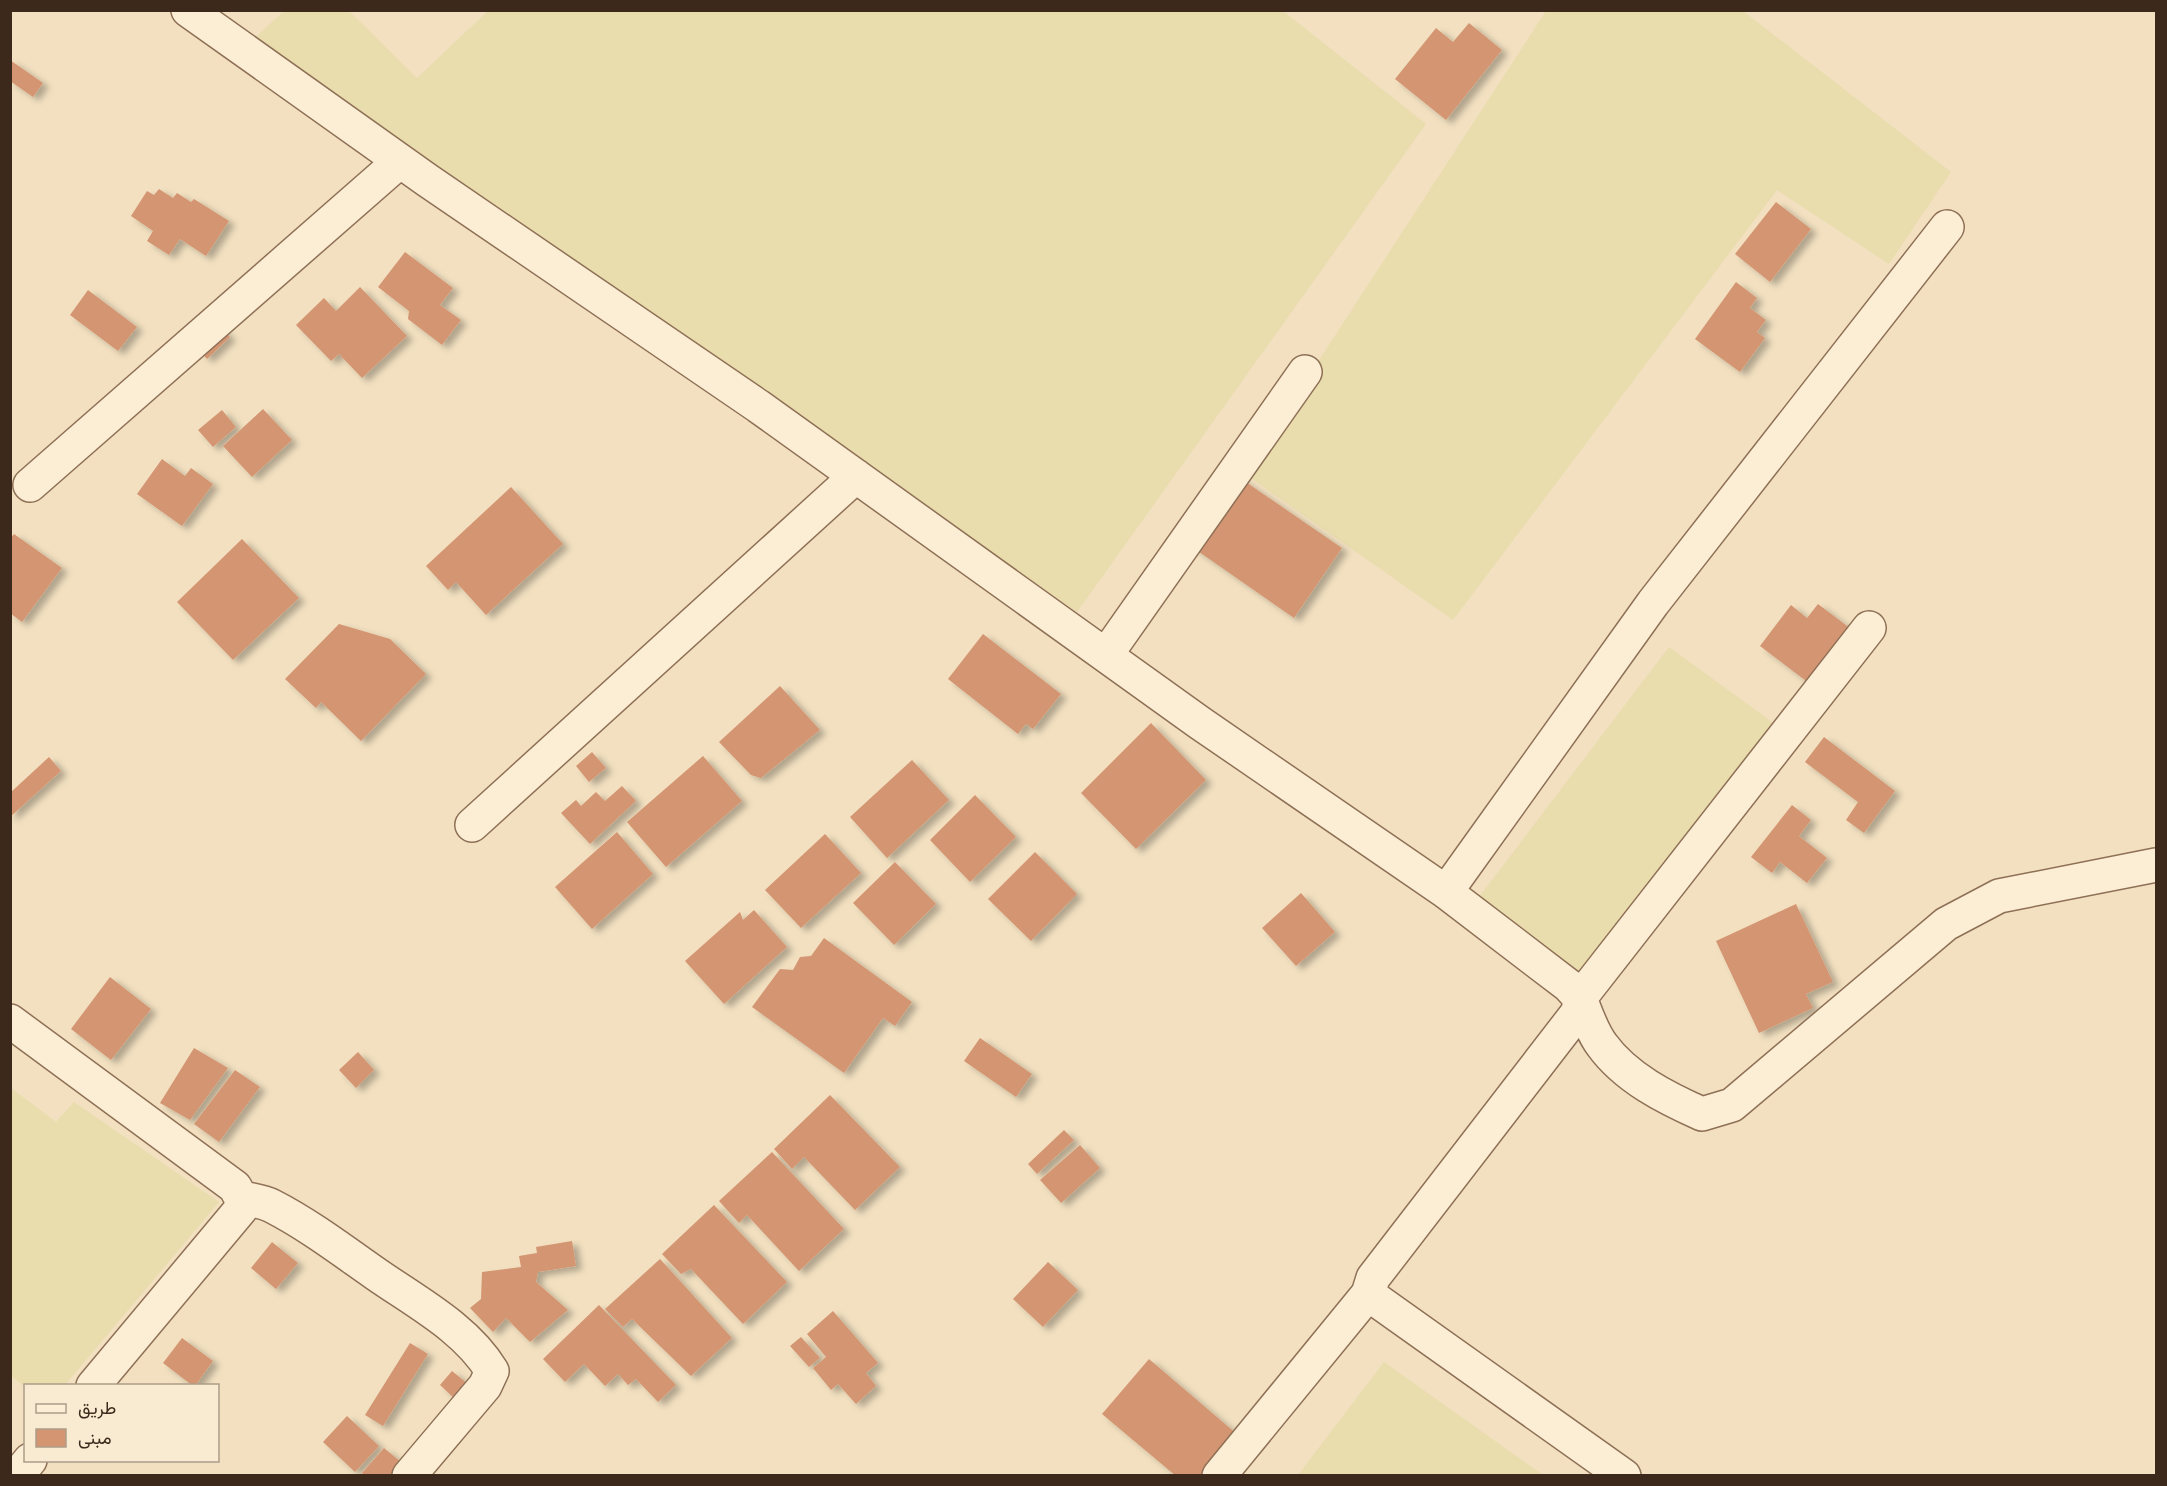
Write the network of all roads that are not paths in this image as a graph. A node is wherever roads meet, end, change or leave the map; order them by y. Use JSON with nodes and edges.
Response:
{"nodes":[{"id":1,"x":188,"y":10,"type":"edge"},
{"id":2,"x":400,"y":160,"type":"junction"},
{"id":3,"x":1947,"y":227,"type":"dead end"},
{"id":4,"x":1305,"y":372,"type":"dead end"},
{"id":5,"x":856,"y":476,"type":"junction"},
{"id":6,"x":30,"y":485,"type":"dead end"},
{"id":7,"x":1869,"y":628,"type":"dead end"},
{"id":8,"x":1106,"y":655,"type":"junction"},
{"id":9,"x":472,"y":825,"type":"dead end"},
{"id":10,"x":2157,"y":865,"type":"edge"},
{"id":11,"x":1446,"y":892,"type":"junction"},
{"id":12,"x":1580,"y":998,"type":"junction"},
{"id":13,"x":10,"y":1021,"type":"edge"},
{"id":14,"x":241,"y":1198,"type":"junction"},
{"id":15,"x":1368,"y":1294,"type":"junction"},
{"id":16,"x":95,"y":1384,"type":"edge"},
{"id":17,"x":29,"y":1462,"type":"edge"},
{"id":18,"x":18,"y":1476,"type":"edge"},
{"id":19,"x":409,"y":1476,"type":"edge"},
{"id":20,"x":1219,"y":1476,"type":"edge"},
{"id":21,"x":1624,"y":1476,"type":"edge"}],
"edges":[{"from":1,"to":2,"type":"street"},
{"from":2,"to":5,"type":"street"},
{"from":2,"to":6,"type":"street"},
{"from":3,"to":11,"type":"street"},
{"from":4,"to":8,"type":"street"},
{"from":5,"to":8,"type":"street"},
{"from":5,"to":9,"type":"street"},
{"from":7,"to":12,"type":"street"},
{"from":8,"to":11,"type":"street"},
{"from":10,"to":12,"type":"street"},
{"from":11,"to":12,"type":"street"},
{"from":12,"to":15,"type":"street"},
{"from":13,"to":14,"type":"street"},
{"from":14,"to":16,"type":"street"},
{"from":14,"to":19,"type":"street"},
{"from":15,"to":20,"type":"street"},
{"from":15,"to":21,"type":"street"},
{"from":17,"to":18,"type":"street"}]}
